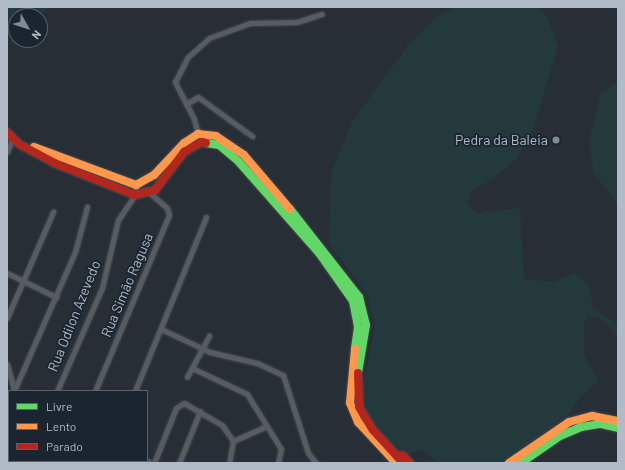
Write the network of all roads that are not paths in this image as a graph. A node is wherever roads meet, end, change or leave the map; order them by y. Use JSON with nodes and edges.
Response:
{"nodes":[{"id":1,"x":322,"y":14,"type":"dead end"},
{"id":2,"x":186,"y":104,"type":"junction"},
{"id":3,"x":10,"y":134,"type":"edge"},
{"id":4,"x":198,"y":134,"type":"junction"},
{"id":5,"x":252,"y":136,"type":"dead end"},
{"id":6,"x":7,"y":152,"type":"edge"},
{"id":7,"x":164,"y":166,"type":"junction"},
{"id":8,"x":136,"y":184,"type":"junction"},
{"id":9,"x":150,"y":192,"type":"junction"},
{"id":10,"x":134,"y":195,"type":"junction"},
{"id":11,"x":87,"y":207,"type":"dead end"},
{"id":12,"x":54,"y":212,"type":"dead end"},
{"id":13,"x":206,"y":217,"type":"dead end"},
{"id":14,"x":7,"y":273,"type":"edge"},
{"id":15,"x":22,"y":282,"type":"junction"},
{"id":16,"x":56,"y":297,"type":"junction"},
{"id":17,"x":7,"y":318,"type":"edge"},
{"id":18,"x":161,"y":329,"type":"junction"},
{"id":19,"x":209,"y":336,"type":"dead end"},
{"id":20,"x":202,"y":349,"type":"junction"},
{"id":21,"x":7,"y":364,"type":"edge"},
{"id":22,"x":192,"y":368,"type":"junction"},
{"id":23,"x":187,"y":377,"type":"dead end"},
{"id":24,"x":14,"y":390,"type":"edge"},
{"id":25,"x":14,"y":390,"type":"edge"},
{"id":26,"x":57,"y":390,"type":"edge"},
{"id":27,"x":95,"y":390,"type":"edge"},
{"id":28,"x":135,"y":390,"type":"edge"},
{"id":29,"x":200,"y":412,"type":"junction"},
{"id":30,"x":618,"y":421,"type":"edge"},
{"id":31,"x":266,"y":426,"type":"junction"},
{"id":32,"x":618,"y":428,"type":"edge"},
{"id":33,"x":233,"y":441,"type":"junction"},
{"id":34,"x":395,"y":461,"type":"edge"},
{"id":35,"x":153,"y":463,"type":"edge"},
{"id":36,"x":179,"y":463,"type":"edge"},
{"id":37,"x":229,"y":463,"type":"edge"},
{"id":38,"x":278,"y":463,"type":"edge"},
{"id":39,"x":316,"y":463,"type":"edge"},
{"id":40,"x":403,"y":463,"type":"edge"},
{"id":41,"x":410,"y":463,"type":"edge"},
{"id":42,"x":509,"y":463,"type":"edge"},
{"id":43,"x":521,"y":463,"type":"edge"}],
"edges":[{"from":1,"to":2,"type":"street"},
{"from":2,"to":4,"type":"street"},
{"from":2,"to":5,"type":"street"},
{"from":3,"to":6,"type":"street"},
{"from":3,"to":8,"type":"main road"},
{"from":3,"to":10,"type":"main road"},
{"from":4,"to":7,"type":"main road"},
{"from":4,"to":34,"type":"main road"},
{"from":7,"to":8,"type":"main road"},
{"from":7,"to":9,"type":"main road"},
{"from":8,"to":10,"type":"street","name":"Rua Odilon Azevedo"},
{"from":9,"to":10,"type":"main road"},
{"from":9,"to":27,"type":"street","name":"Rua Simão Ragusa"},
{"from":9,"to":34,"type":"main road"},
{"from":10,"to":26,"type":"street","name":"Rua Odilon Azevedo"},
{"from":11,"to":16,"type":"street"},
{"from":12,"to":15,"type":"street"},
{"from":13,"to":18,"type":"street"},
{"from":14,"to":15,"type":"street"},
{"from":15,"to":16,"type":"street"},
{"from":15,"to":17,"type":"street"},
{"from":16,"to":24,"type":"street"},
{"from":18,"to":20,"type":"street"},
{"from":18,"to":28,"type":"street"},
{"from":19,"to":20,"type":"street"},
{"from":20,"to":22,"type":"street"},
{"from":20,"to":39,"type":"street"},
{"from":21,"to":25,"type":"street"},
{"from":22,"to":23,"type":"street"},
{"from":22,"to":31,"type":"street"},
{"from":29,"to":33,"type":"street"},
{"from":29,"to":35,"type":"street"},
{"from":29,"to":36,"type":"street"},
{"from":30,"to":42,"type":"main road"},
{"from":31,"to":33,"type":"street"},
{"from":31,"to":38,"type":"street"},
{"from":32,"to":43,"type":"main road"},
{"from":33,"to":37,"type":"street"},
{"from":34,"to":40,"type":"main road"},
{"from":34,"to":41,"type":"main road"}]}
